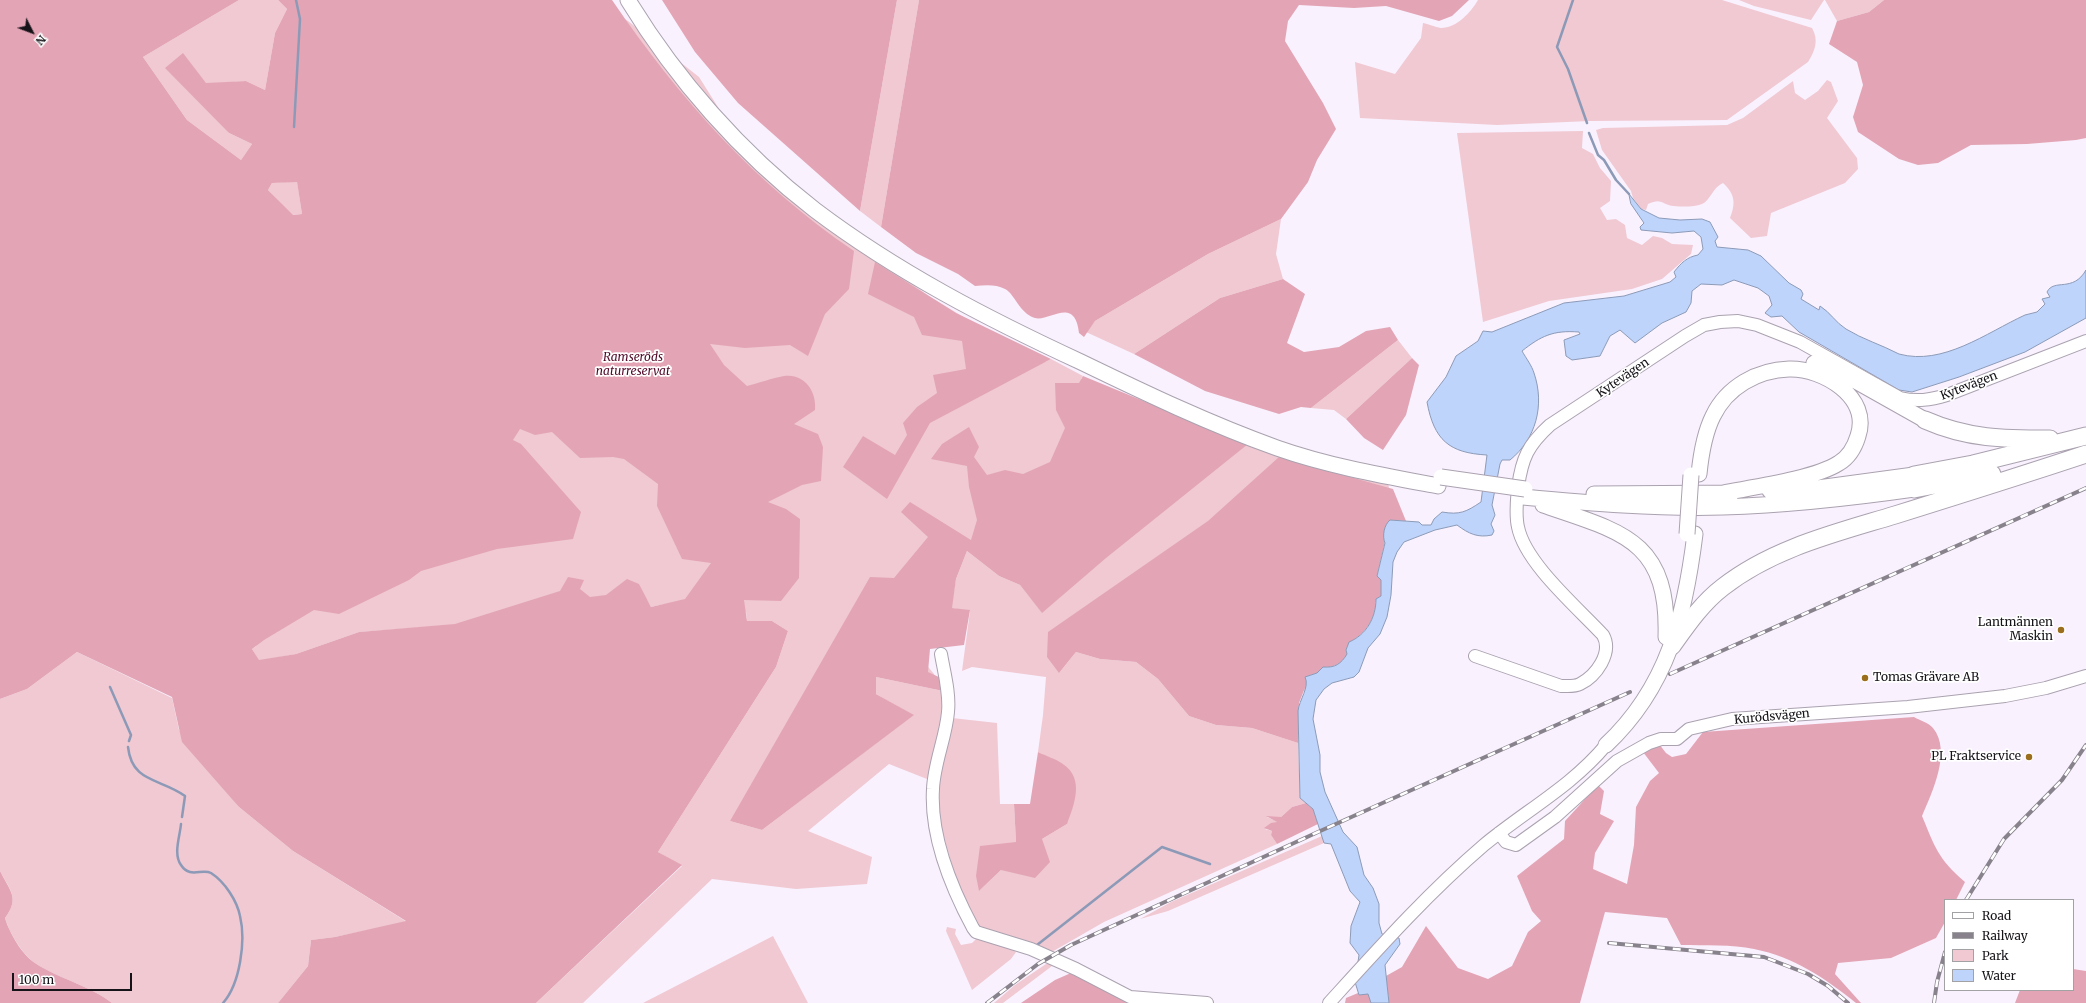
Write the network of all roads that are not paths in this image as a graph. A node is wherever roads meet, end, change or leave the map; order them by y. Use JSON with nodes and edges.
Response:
{"nodes":[{"id":1,"x":628,"y":0,"type":"edge"},
{"id":2,"x":638,"y":0,"type":"edge"},
{"id":3,"x":2086,"y":341,"type":"edge"},
{"id":4,"x":1925,"y":420,"type":"joint"},
{"id":5,"x":2084,"y":445,"type":"edge"},
{"id":6,"x":1695,"y":474,"type":"junction"},
{"id":7,"x":1439,"y":481,"type":"junction"},
{"id":8,"x":1914,"y":482,"type":"junction"},
{"id":9,"x":1524,"y":493,"type":"junction"},
{"id":10,"x":1723,"y":493,"type":"junction"},
{"id":11,"x":1669,"y":642,"type":"junction"},
{"id":12,"x":941,"y":654,"type":"dead end"},
{"id":13,"x":1475,"y":656,"type":"dead end"},
{"id":14,"x":2086,"y":676,"type":"edge"},
{"id":15,"x":1606,"y":745,"type":"joint"},
{"id":16,"x":1499,"y":833,"type":"junction"},
{"id":17,"x":1207,"y":1003,"type":"edge"},
{"id":18,"x":1328,"y":1003,"type":"edge"}],
"edges":[{"from":1,"to":7,"type":"main road"},
{"from":2,"to":7,"type":"main road"},
{"from":3,"to":13,"type":"street","name":"Kytevägen"},
{"from":4,"to":5,"type":"highway"},
{"from":4,"to":6,"type":"main road"},
{"from":5,"to":8,"type":"highway"},
{"from":5,"to":11,"type":"highway"},
{"from":6,"to":10,"type":"main road"},
{"from":6,"to":11,"type":"main road","bridge":true},
{"from":7,"to":9,"type":"main road"},
{"from":8,"to":9,"type":"main road"},
{"from":8,"to":10,"type":"main road"},
{"from":9,"to":10,"type":"main road"},
{"from":9,"to":11,"type":"main road"},
{"from":11,"to":15,"type":"main road"},
{"from":12,"to":17,"type":"street"},
{"from":14,"to":16,"type":"street","name":"Kurödsvägen"},
{"from":15,"to":16,"type":"street"},
{"from":16,"to":18,"type":"street"}]}
